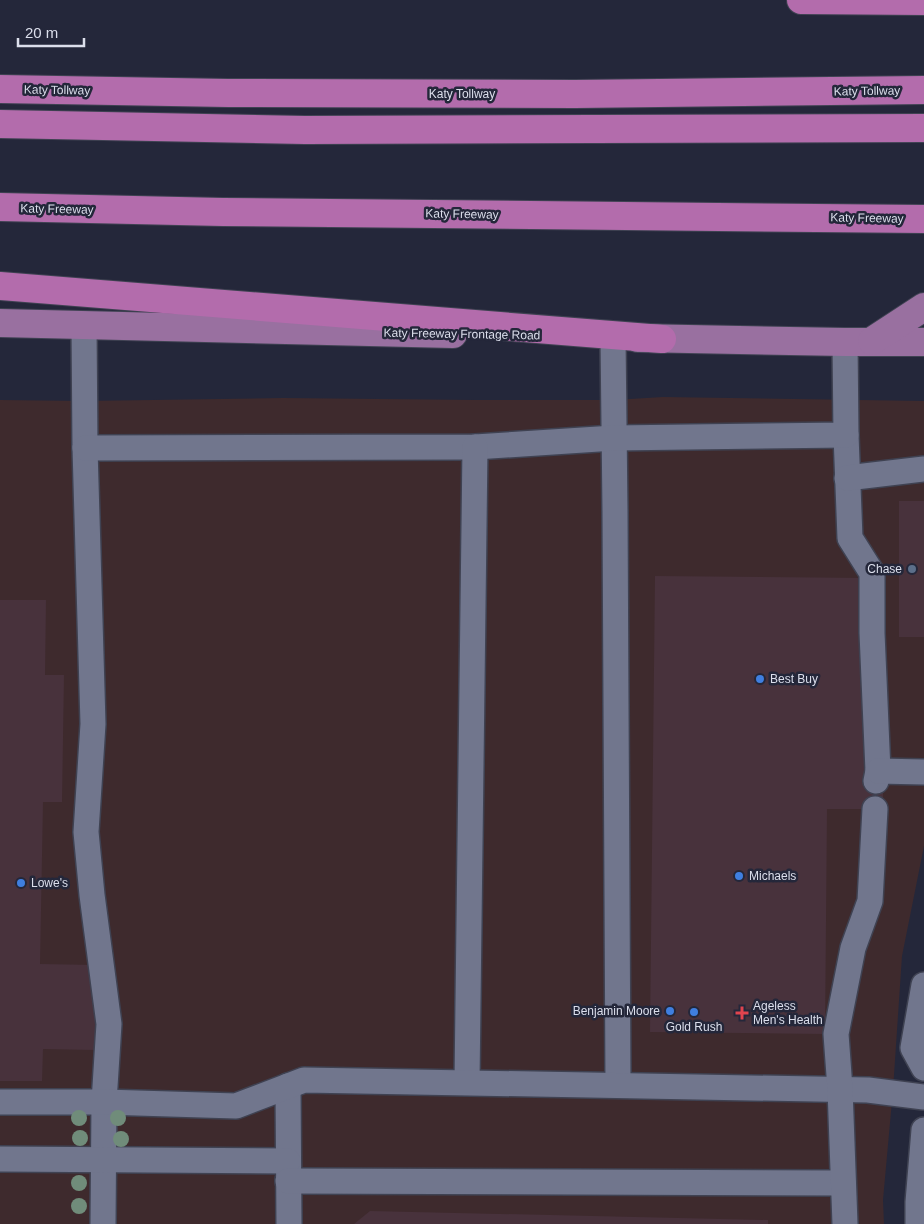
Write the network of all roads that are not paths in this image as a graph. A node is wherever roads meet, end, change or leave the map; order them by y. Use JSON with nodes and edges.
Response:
{"nodes":[{"id":1,"x":801,"y":0,"type":"edge"},
{"id":2,"x":922,"y":1,"type":"edge"},
{"id":3,"x":0,"y":89,"type":"edge"},
{"id":4,"x":923,"y":90,"type":"edge"},
{"id":5,"x":0,"y":124,"type":"edge"},
{"id":6,"x":924,"y":128,"type":"edge"},
{"id":7,"x":0,"y":207,"type":"edge"},
{"id":8,"x":924,"y":219,"type":"edge"},
{"id":9,"x":0,"y":286,"type":"edge"},
{"id":10,"x":924,"y":307,"type":"edge"},
{"id":11,"x":0,"y":324,"type":"edge"},
{"id":12,"x":84,"y":325,"type":"junction"},
{"id":13,"x":613,"y":338,"type":"junction"},
{"id":14,"x":662,"y":339,"type":"junction"},
{"id":15,"x":872,"y":341,"type":"junction"},
{"id":16,"x":845,"y":342,"type":"junction"},
{"id":17,"x":924,"y":342,"type":"edge"},
{"id":18,"x":846,"y":435,"type":"junction"},
{"id":19,"x":614,"y":438,"type":"junction"},
{"id":20,"x":475,"y":447,"type":"junction"},
{"id":21,"x":85,"y":448,"type":"junction"},
{"id":22,"x":924,"y":469,"type":"edge"},
{"id":23,"x":847,"y":478,"type":"junction"},
{"id":24,"x":924,"y":772,"type":"edge"},
{"id":25,"x":875,"y":809,"type":"dead end"},
{"id":26,"x":924,"y":985,"type":"edge"},
{"id":27,"x":924,"y":1068,"type":"edge"},
{"id":28,"x":467,"y":1082,"type":"junction"},
{"id":29,"x":618,"y":1085,"type":"junction"},
{"id":30,"x":288,"y":1086,"type":"junction"},
{"id":31,"x":840,"y":1090,"type":"junction"},
{"id":32,"x":924,"y":1097,"type":"edge"},
{"id":33,"x":0,"y":1102,"type":"edge"},
{"id":34,"x":104,"y":1102,"type":"junction"},
{"id":35,"x":924,"y":1130,"type":"edge"},
{"id":36,"x":0,"y":1159,"type":"edge"},
{"id":37,"x":104,"y":1160,"type":"junction"},
{"id":38,"x":288,"y":1171,"type":"junction"},
{"id":39,"x":843,"y":1183,"type":"junction"},
{"id":40,"x":103,"y":1224,"type":"edge"},
{"id":41,"x":289,"y":1224,"type":"edge"},
{"id":42,"x":844,"y":1224,"type":"edge"},
{"id":43,"x":918,"y":1224,"type":"edge"}],
"edges":[{"from":1,"to":2,"type":"highway"},
{"from":3,"to":4,"type":"highway","name":"Katy Tollway"},
{"from":5,"to":6,"type":"highway"},
{"from":7,"to":8,"type":"highway","name":"Katy Freeway"},
{"from":9,"to":14,"type":"highway"},
{"from":10,"to":15,"type":"main road"},
{"from":11,"to":12,"type":"main road","name":"Katy Freeway Frontage Road"},
{"from":12,"to":13,"type":"main road","name":"Katy Freeway Frontage Road"},
{"from":12,"to":21,"type":"street"},
{"from":13,"to":14,"type":"main road","name":"Katy Freeway Frontage Road"},
{"from":13,"to":19,"type":"street"},
{"from":14,"to":16,"type":"main road","name":"Katy Freeway Frontage Road"},
{"from":15,"to":16,"type":"main road","name":"Katy Freeway Frontage Road"},
{"from":15,"to":17,"type":"main road","name":"Katy Freeway Frontage Road"},
{"from":16,"to":18,"type":"street"},
{"from":18,"to":19,"type":"street"},
{"from":18,"to":23,"type":"street"},
{"from":19,"to":20,"type":"street"},
{"from":19,"to":29,"type":"street"},
{"from":20,"to":21,"type":"street"},
{"from":20,"to":28,"type":"street"},
{"from":21,"to":34,"type":"street"},
{"from":22,"to":23,"type":"street"},
{"from":23,"to":24,"type":"street"},
{"from":25,"to":31,"type":"street"},
{"from":26,"to":27,"type":"street"},
{"from":28,"to":29,"type":"street"},
{"from":28,"to":30,"type":"street"},
{"from":29,"to":31,"type":"street"},
{"from":30,"to":34,"type":"street"},
{"from":30,"to":38,"type":"street"},
{"from":31,"to":32,"type":"street"},
{"from":31,"to":39,"type":"street"},
{"from":33,"to":34,"type":"street"},
{"from":34,"to":37,"type":"street"},
{"from":35,"to":43,"type":"street"},
{"from":36,"to":37,"type":"street"},
{"from":37,"to":38,"type":"street"},
{"from":37,"to":40,"type":"street"},
{"from":38,"to":39,"type":"street"},
{"from":38,"to":41,"type":"street"},
{"from":39,"to":42,"type":"street"}]}
